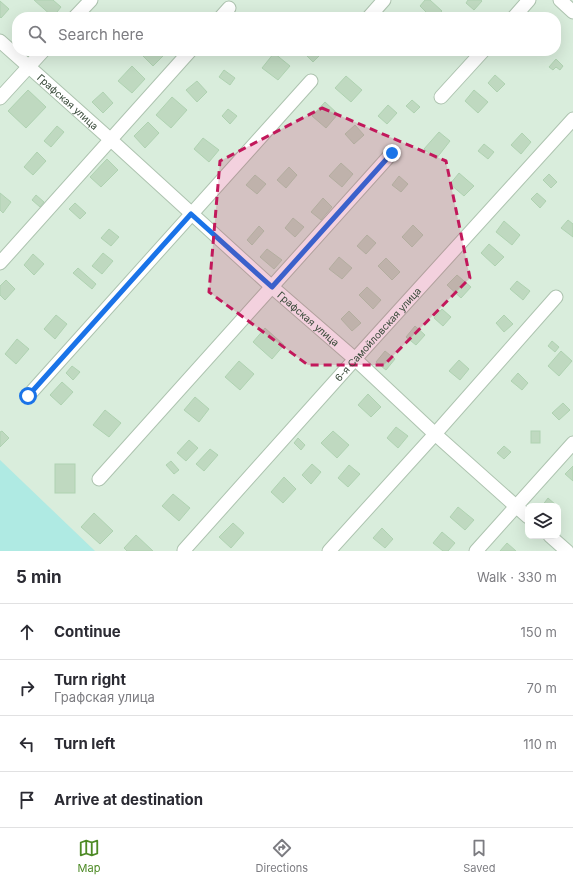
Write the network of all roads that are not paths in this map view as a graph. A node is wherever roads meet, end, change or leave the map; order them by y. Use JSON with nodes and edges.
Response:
{"nodes":[{"id":1,"x":91,"y":0,"type":"edge"},
{"id":2,"x":384,"y":0,"type":"edge"},
{"id":3,"x":529,"y":0,"type":"edge"},
{"id":4,"x":560,"y":0,"type":"edge"},
{"id":5,"x":80,"y":12,"type":"edge"},
{"id":6,"x":373,"y":12,"type":"edge"},
{"id":7,"x":518,"y":12,"type":"edge"},
{"id":8,"x":573,"y":12,"type":"edge"},
{"id":9,"x":0,"y":41,"type":"edge"},
{"id":10,"x":12,"y":52,"type":"edge"},
{"id":11,"x":16,"y":56,"type":"edge"},
{"id":12,"x":38,"y":56,"type":"edge"},
{"id":13,"x":186,"y":56,"type":"edge"},
{"id":14,"x":478,"y":56,"type":"edge"},
{"id":15,"x":28,"y":67,"type":"junction"},
{"id":16,"x":311,"y":81,"type":"dead end"},
{"id":17,"x":441,"y":97,"type":"dead end"},
{"id":18,"x":0,"y":98,"type":"edge"},
{"id":19,"x":573,"y":119,"type":"edge"},
{"id":20,"x":111,"y":140,"type":"junction"},
{"id":21,"x":392,"y":153,"type":"dead end"},
{"id":22,"x":191,"y":214,"type":"junction"},
{"id":23,"x":0,"y":263,"type":"edge"},
{"id":24,"x":272,"y":287,"type":"junction"},
{"id":25,"x":556,"y":298,"type":"dead end"},
{"id":26,"x":355,"y":359,"type":"junction"},
{"id":27,"x":28,"y":396,"type":"dead end"},
{"id":28,"x":435,"y":434,"type":"junction"},
{"id":29,"x":573,"y":443,"type":"edge"},
{"id":30,"x":98,"y":479,"type":"dead end"},
{"id":31,"x":516,"y":506,"type":"junction"},
{"id":32,"x":525,"y":514,"type":"edge"},
{"id":33,"x":553,"y":539,"type":"edge"},
{"id":34,"x":184,"y":550,"type":"dead end"},
{"id":35,"x":329,"y":551,"type":"edge"},
{"id":36,"x":476,"y":551,"type":"edge"},
{"id":37,"x":566,"y":551,"type":"edge"}],
"edges":[{"from":1,"to":5,"type":"street"},
{"from":2,"to":6,"type":"street"},
{"from":3,"to":7,"type":"street"},
{"from":4,"to":8,"type":"street"},
{"from":9,"to":10,"type":"street","name":"Графская улица"},
{"from":11,"to":15,"type":"street","name":"Графская улица"},
{"from":12,"to":15,"type":"street"},
{"from":13,"to":20,"type":"street"},
{"from":14,"to":17,"type":"street"},
{"from":15,"to":18,"type":"street"},
{"from":15,"to":20,"type":"street","name":"Графская улица"},
{"from":16,"to":22,"type":"street"},
{"from":19,"to":26,"type":"street","name":"6-я Самойловская улица"},
{"from":20,"to":22,"type":"street","name":"Графская улица"},
{"from":20,"to":23,"type":"street"},
{"from":21,"to":24,"type":"street"},
{"from":22,"to":24,"type":"street","name":"Графская улица"},
{"from":22,"to":27,"type":"street"},
{"from":24,"to":26,"type":"street","name":"Графская улица"},
{"from":24,"to":30,"type":"street"},
{"from":25,"to":28,"type":"street"},
{"from":26,"to":28,"type":"street","name":"Графская улица"},
{"from":26,"to":34,"type":"street","name":"6-я Самойловская улица"},
{"from":28,"to":31,"type":"street","name":"Графская улица"},
{"from":28,"to":35,"type":"street"},
{"from":29,"to":31,"type":"street"},
{"from":31,"to":32,"type":"street","name":"Графская улица"},
{"from":31,"to":36,"type":"street"},
{"from":33,"to":37,"type":"street"}]}
